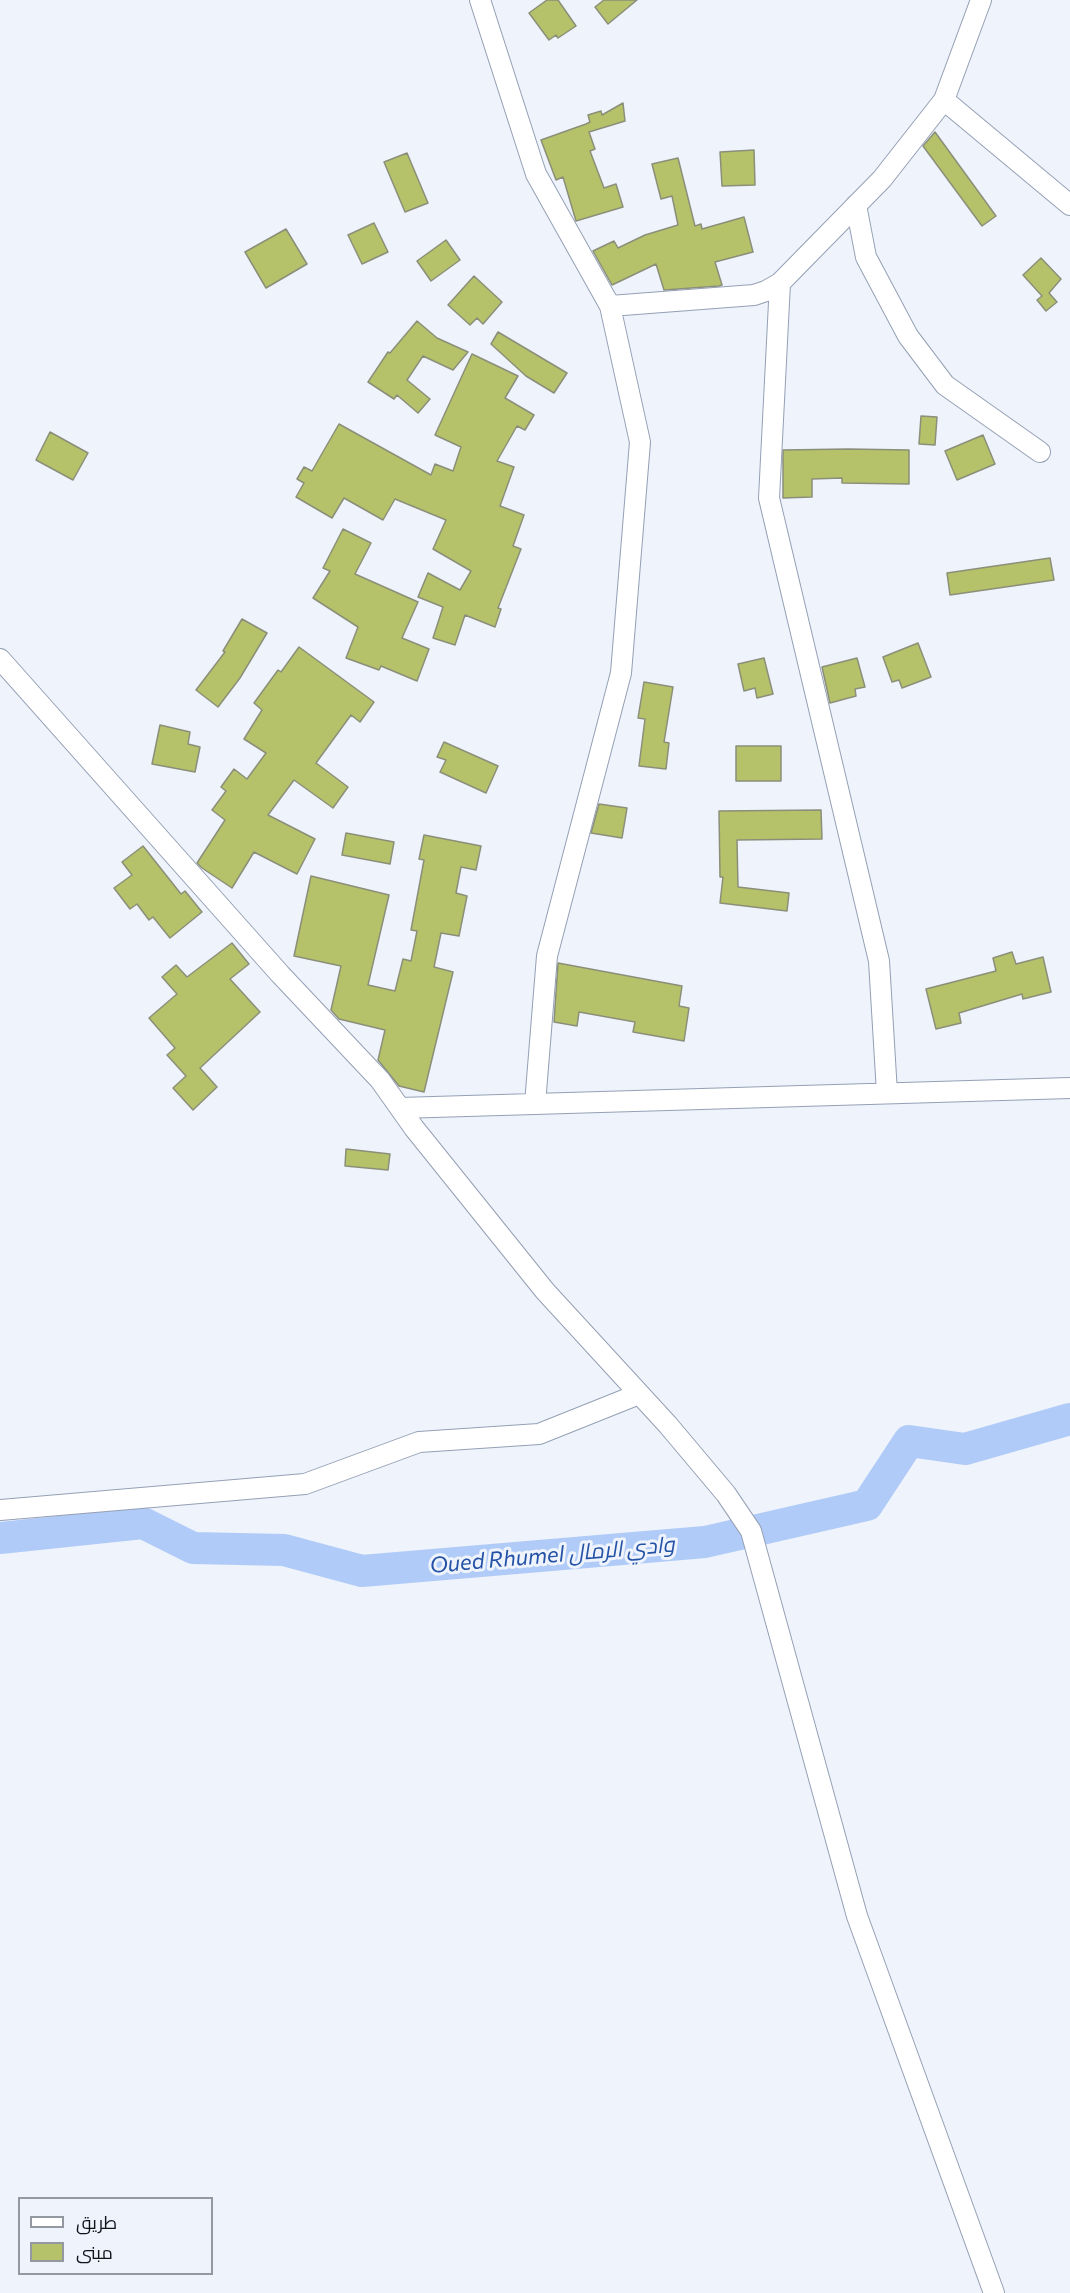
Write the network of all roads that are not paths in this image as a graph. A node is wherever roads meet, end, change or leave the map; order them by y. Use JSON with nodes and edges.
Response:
{"nodes":[{"id":1,"x":480,"y":0,"type":"edge"},
{"id":2,"x":981,"y":0,"type":"edge"},
{"id":3,"x":944,"y":100,"type":"junction"},
{"id":4,"x":855,"y":205,"type":"junction"},
{"id":5,"x":1070,"y":205,"type":"edge"},
{"id":6,"x":780,"y":283,"type":"junction"},
{"id":7,"x":610,"y":306,"type":"junction"},
{"id":8,"x":1040,"y":452,"type":"dead end"},
{"id":9,"x":0,"y":659,"type":"edge"},
{"id":10,"x":1070,"y":1088,"type":"edge"},
{"id":11,"x":887,"y":1094,"type":"junction"},
{"id":12,"x":535,"y":1104,"type":"junction"},
{"id":13,"x":400,"y":1108,"type":"junction"},
{"id":14,"x":639,"y":1394,"type":"junction"},
{"id":15,"x":0,"y":1510,"type":"edge"},
{"id":16,"x":994,"y":2293,"type":"edge"}],
"edges":[{"from":1,"to":7,"type":"street"},
{"from":2,"to":3,"type":"street"},
{"from":3,"to":4,"type":"street"},
{"from":3,"to":5,"type":"street"},
{"from":4,"to":6,"type":"street"},
{"from":4,"to":8,"type":"street"},
{"from":6,"to":7,"type":"street"},
{"from":6,"to":11,"type":"street"},
{"from":7,"to":12,"type":"street"},
{"from":9,"to":13,"type":"street"},
{"from":10,"to":11,"type":"street"},
{"from":11,"to":12,"type":"street"},
{"from":12,"to":13,"type":"street"},
{"from":13,"to":14,"type":"street"},
{"from":14,"to":15,"type":"street"},
{"from":14,"to":16,"type":"street"}]}
